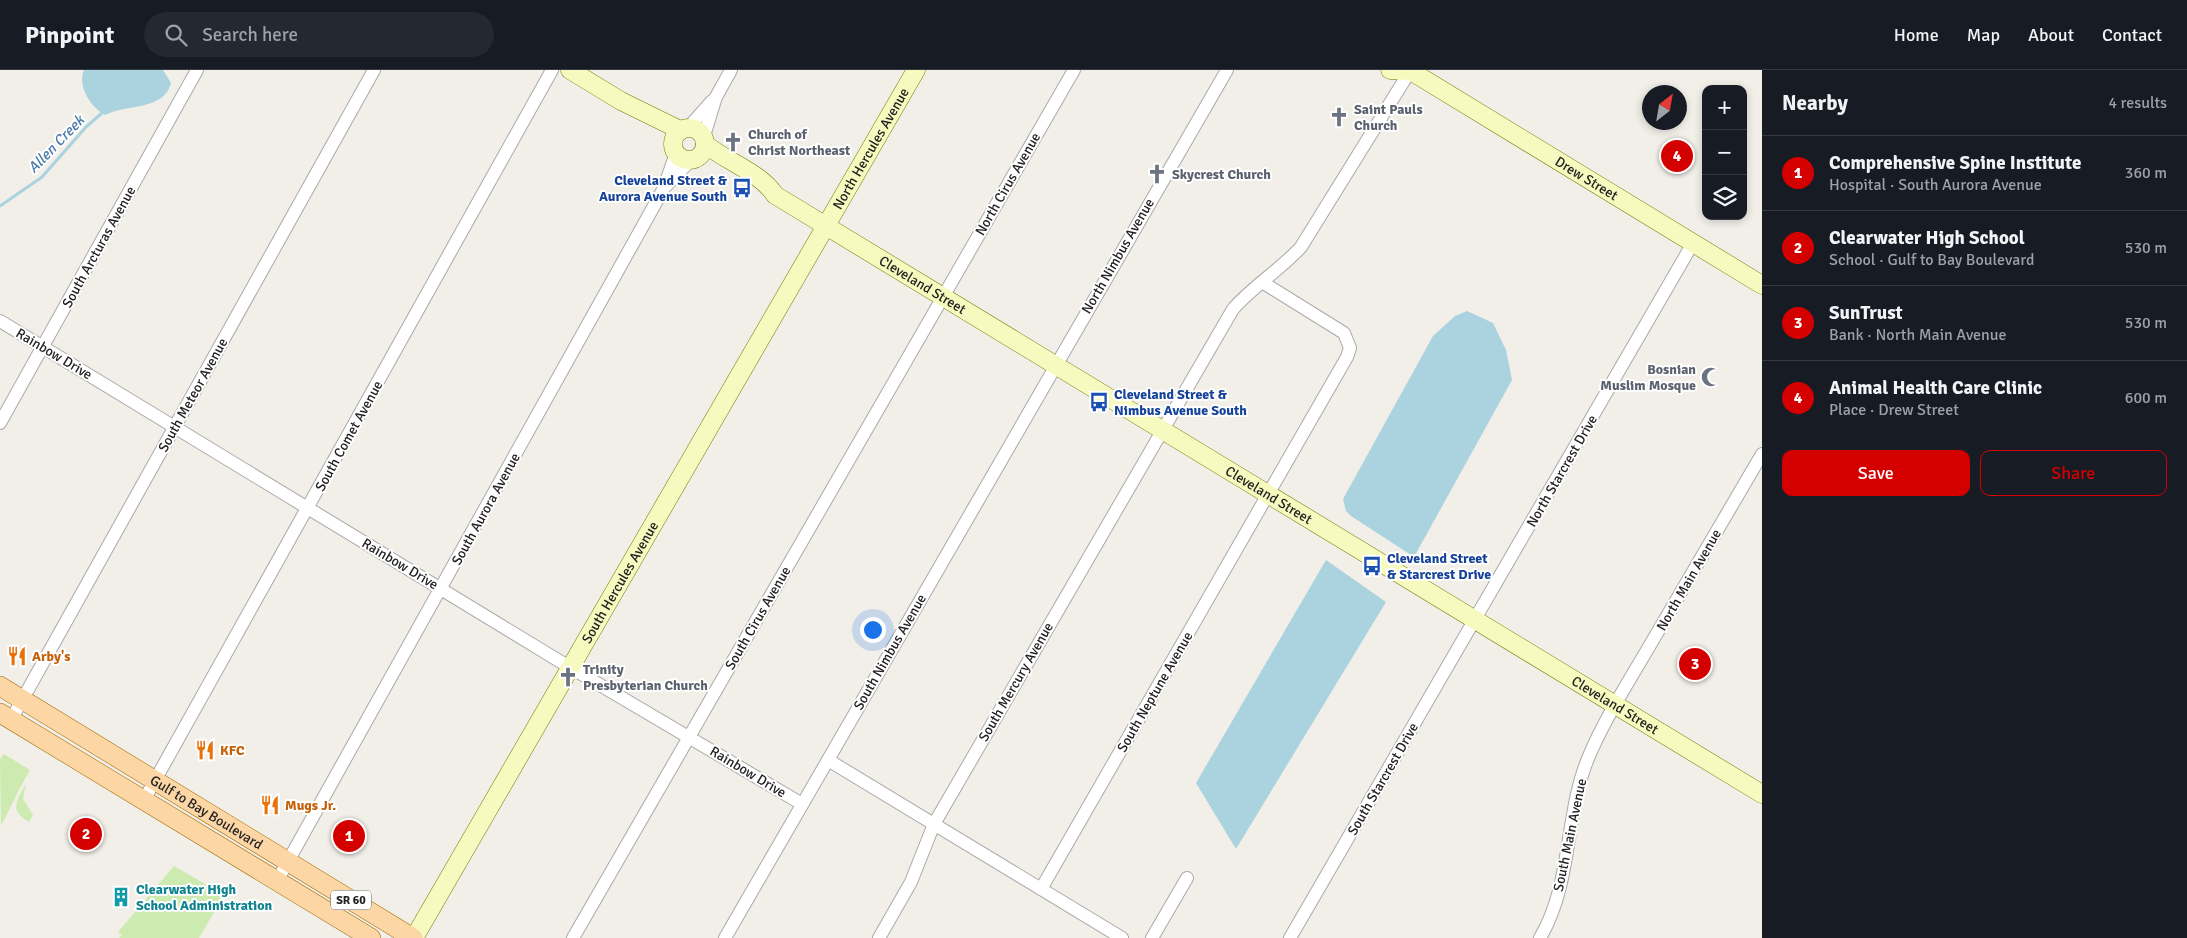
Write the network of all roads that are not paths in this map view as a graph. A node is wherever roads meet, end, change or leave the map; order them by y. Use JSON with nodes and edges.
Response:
{"nodes":[{"id":1,"x":197,"y":70,"type":"edge"},
{"id":2,"x":374,"y":70,"type":"edge"},
{"id":3,"x":552,"y":70,"type":"edge"},
{"id":4,"x":570,"y":70,"type":"edge"},
{"id":5,"x":731,"y":70,"type":"edge"},
{"id":6,"x":916,"y":70,"type":"edge"},
{"id":7,"x":1074,"y":70,"type":"edge"},
{"id":8,"x":1227,"y":70,"type":"edge"},
{"id":9,"x":1390,"y":70,"type":"edge"},
{"id":10,"x":1410,"y":71,"type":"edge"},
{"id":11,"x":689,"y":144,"type":"junction"},
{"id":12,"x":826,"y":226,"type":"junction"},
{"id":13,"x":1694,"y":243,"type":"junction"},
{"id":14,"x":1262,"y":282,"type":"junction"},
{"id":15,"x":1762,"y":285,"type":"edge"},
{"id":16,"x":942,"y":298,"type":"junction"},
{"id":17,"x":0,"y":321,"type":"edge"},
{"id":18,"x":43,"y":347,"type":"junction"},
{"id":19,"x":1055,"y":365,"type":"junction"},
{"id":20,"x":0,"y":423,"type":"edge"},
{"id":21,"x":175,"y":427,"type":"junction"},
{"id":22,"x":1162,"y":430,"type":"junction"},
{"id":23,"x":1762,"y":454,"type":"edge"},
{"id":24,"x":1269,"y":495,"type":"junction"},
{"id":25,"x":309,"y":508,"type":"junction"},
{"id":26,"x":442,"y":589,"type":"junction"},
{"id":27,"x":1475,"y":620,"type":"junction"},
{"id":28,"x":571,"y":668,"type":"junction"},
{"id":29,"x":0,"y":686,"type":"edge"},
{"id":30,"x":22,"y":700,"type":"junction"},
{"id":31,"x":1615,"y":705,"type":"junction"},
{"id":32,"x":5,"y":717,"type":"edge"},
{"id":33,"x":73,"y":730,"type":"junction"},
{"id":34,"x":690,"y":737,"type":"junction"},
{"id":35,"x":60,"y":749,"type":"junction"},
{"id":36,"x":828,"y":760,"type":"junction"},
{"id":37,"x":156,"y":781,"type":"junction"},
{"id":38,"x":1762,"y":794,"type":"edge"},
{"id":39,"x":144,"y":800,"type":"junction"},
{"id":40,"x":802,"y":804,"type":"junction"},
{"id":41,"x":934,"y":824,"type":"junction"},
{"id":42,"x":288,"y":862,"type":"junction"},
{"id":43,"x":1187,"y":878,"type":"dead end"},
{"id":44,"x":277,"y":881,"type":"junction"},
{"id":45,"x":1041,"y":889,"type":"junction"},
{"id":46,"x":371,"y":938,"type":"edge"},
{"id":47,"x":414,"y":938,"type":"edge"},
{"id":48,"x":573,"y":938,"type":"edge"},
{"id":49,"x":725,"y":938,"type":"edge"},
{"id":50,"x":878,"y":938,"type":"edge"},
{"id":51,"x":1122,"y":938,"type":"edge"},
{"id":52,"x":1152,"y":938,"type":"edge"},
{"id":53,"x":1290,"y":938,"type":"edge"},
{"id":54,"x":1540,"y":938,"type":"edge"}],
"edges":[{"from":1,"to":18,"type":"street","name":"South Arcturas Avenue"},
{"from":2,"to":21,"type":"street","name":"South Meteor Avenue"},
{"from":3,"to":25,"type":"street","name":"South Comet Avenue"},
{"from":4,"to":11,"type":"street","name":"Cleveland Street"},
{"from":5,"to":11,"type":"street","name":"South Aurora Avenue"},
{"from":6,"to":12,"type":"street","name":"North Hercules Avenue"},
{"from":7,"to":16,"type":"street","name":"North Cirus Avenue"},
{"from":8,"to":19,"type":"street","name":"North Nimbus Avenue"},
{"from":9,"to":10,"type":"street","name":"Drew Street"},
{"from":10,"to":13,"type":"street","name":"Drew Street"},
{"from":10,"to":14,"type":"street","name":"South Mercury Avenue"},
{"from":11,"to":12,"type":"street","name":"Cleveland Street"},
{"from":11,"to":26,"type":"street","name":"South Aurora Avenue"},
{"from":12,"to":16,"type":"street","name":"Cleveland Street"},
{"from":12,"to":28,"type":"street","name":"South Hercules Avenue"},
{"from":13,"to":15,"type":"street","name":"Drew Street"},
{"from":13,"to":27,"type":"street","name":"North Starcrest Drive"},
{"from":14,"to":22,"type":"street","name":"South Mercury Avenue"},
{"from":14,"to":24,"type":"street","name":"South Neptune Avenue"},
{"from":16,"to":19,"type":"street","name":"Cleveland Street"},
{"from":16,"to":34,"type":"street","name":"South Cirus Avenue"},
{"from":17,"to":18,"type":"street","name":"Rainbow Drive"},
{"from":18,"to":20,"type":"street","name":"South Arcturas Avenue"},
{"from":18,"to":21,"type":"street","name":"Rainbow Drive"},
{"from":19,"to":22,"type":"street","name":"Cleveland Street"},
{"from":19,"to":36,"type":"street","name":"South Nimbus Avenue"},
{"from":21,"to":25,"type":"street","name":"Rainbow Drive"},
{"from":21,"to":30,"type":"street","name":"South Meteor Avenue"},
{"from":22,"to":24,"type":"street","name":"Cleveland Street"},
{"from":22,"to":41,"type":"street","name":"South Mercury Avenue"},
{"from":23,"to":31,"type":"street","name":"North Main Avenue"},
{"from":24,"to":27,"type":"street","name":"Cleveland Street"},
{"from":24,"to":45,"type":"street","name":"South Neptune Avenue"},
{"from":25,"to":26,"type":"street","name":"Rainbow Drive"},
{"from":25,"to":37,"type":"street","name":"South Comet Avenue"},
{"from":26,"to":28,"type":"street","name":"Rainbow Drive"},
{"from":26,"to":42,"type":"street","name":"South Aurora Avenue"},
{"from":27,"to":31,"type":"street","name":"Cleveland Street"},
{"from":27,"to":53,"type":"street","name":"South Starcrest Drive"},
{"from":28,"to":34,"type":"street","name":"Rainbow Drive"},
{"from":28,"to":47,"type":"street","name":"South Hercules Avenue"},
{"from":29,"to":30,"type":"main road","name":"Gulf to Bay Boulevard","number":"SR 60"},
{"from":30,"to":32,"type":"street","name":"South Meteor Avenue"},
{"from":30,"to":33,"type":"main road","name":"Gulf to Bay Boulevard","number":"SR 60"},
{"from":31,"to":38,"type":"street","name":"Cleveland Street"},
{"from":31,"to":54,"type":"street","name":"South Main Avenue"},
{"from":32,"to":35,"type":"main road","name":"Gulf to Bay Boulevard","number":"SR 60"},
{"from":33,"to":35,"type":"street"},
{"from":33,"to":37,"type":"main road","name":"Gulf to Bay Boulevard","number":"SR 60"},
{"from":34,"to":40,"type":"street","name":"Rainbow Drive"},
{"from":34,"to":48,"type":"street","name":"South Cirus Avenue"},
{"from":35,"to":39,"type":"main road","name":"Gulf to Bay Boulevard","number":"SR 60"},
{"from":36,"to":40,"type":"street","name":"South Nimbus Avenue"},
{"from":36,"to":41,"type":"street"},
{"from":37,"to":39,"type":"street","name":"South Comet Avenue"},
{"from":37,"to":42,"type":"main road","name":"Gulf to Bay Boulevard","number":"SR 60"},
{"from":39,"to":44,"type":"main road","name":"Gulf to Bay Boulevard","number":"SR 60"},
{"from":40,"to":49,"type":"street","name":"South Nimbus Avenue"},
{"from":41,"to":45,"type":"street"},
{"from":41,"to":50,"type":"street","name":"South Mercury Avenue"},
{"from":42,"to":44,"type":"street","name":"South Aurora Avenue"},
{"from":42,"to":47,"type":"main road","name":"Gulf to Bay Boulevard","number":"SR 60"},
{"from":43,"to":52,"type":"street"},
{"from":44,"to":46,"type":"main road","name":"Gulf to Bay Boulevard","number":"SR 60"},
{"from":45,"to":51,"type":"street"}]}
